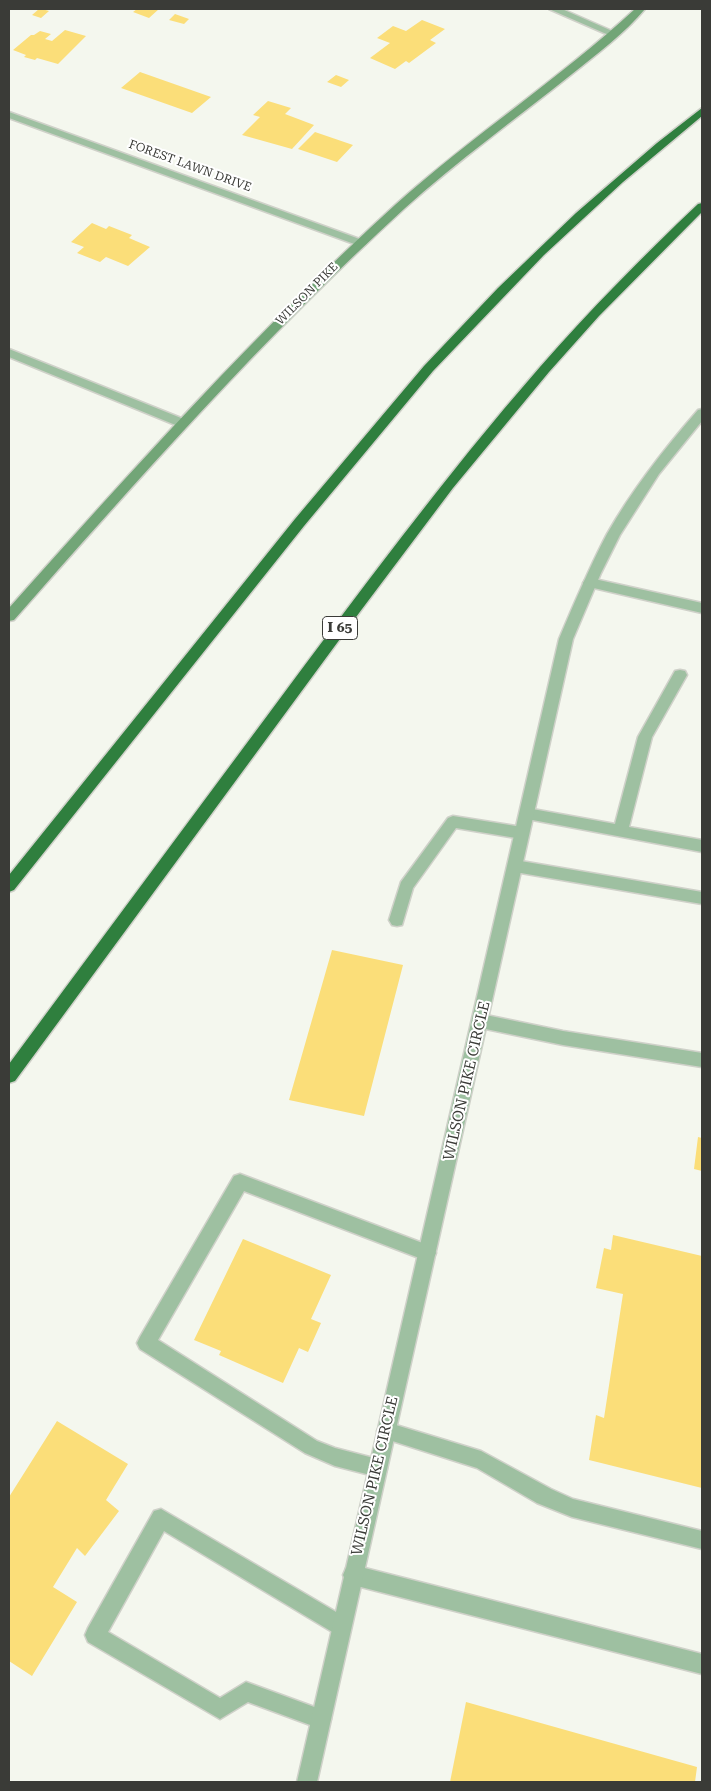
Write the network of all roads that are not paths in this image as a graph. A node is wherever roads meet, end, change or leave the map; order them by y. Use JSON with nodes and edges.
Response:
{"nodes":[{"id":1,"x":554,"y":9,"type":"edge"},
{"id":2,"x":640,"y":9,"type":"edge"},
{"id":3,"x":614,"y":34,"type":"junction"},
{"id":4,"x":702,"y":111,"type":"edge"},
{"id":5,"x":9,"y":115,"type":"edge"},
{"id":6,"x":702,"y":206,"type":"edge"},
{"id":7,"x":361,"y":243,"type":"junction"},
{"id":8,"x":9,"y":354,"type":"edge"},
{"id":9,"x":702,"y":413,"type":"edge"},
{"id":10,"x":182,"y":423,"type":"junction"},
{"id":11,"x":590,"y":583,"type":"junction"},
{"id":12,"x":702,"y":608,"type":"edge"},
{"id":13,"x":9,"y":616,"type":"edge"},
{"id":14,"x":680,"y":675,"type":"dead end"},
{"id":15,"x":527,"y":814,"type":"junction"},
{"id":16,"x":622,"y":831,"type":"junction"},
{"id":17,"x":522,"y":833,"type":"junction"},
{"id":18,"x":702,"y":846,"type":"edge"},
{"id":19,"x":515,"y":866,"type":"junction"},
{"id":20,"x":9,"y":886,"type":"edge"},
{"id":21,"x":702,"y":898,"type":"edge"},
{"id":22,"x":397,"y":920,"type":"dead end"},
{"id":23,"x":481,"y":1021,"type":"junction"},
{"id":24,"x":702,"y":1060,"type":"edge"},
{"id":25,"x":9,"y":1076,"type":"edge"},
{"id":26,"x":427,"y":1253,"type":"junction"},
{"id":27,"x":386,"y":1431,"type":"junction"},
{"id":28,"x":378,"y":1468,"type":"junction"},
{"id":29,"x":702,"y":1540,"type":"edge"},
{"id":30,"x":353,"y":1575,"type":"junction"},
{"id":31,"x":341,"y":1626,"type":"junction"},
{"id":32,"x":702,"y":1664,"type":"edge"},
{"id":33,"x":321,"y":1719,"type":"junction"},
{"id":34,"x":307,"y":1782,"type":"edge"}],
"edges":[{"from":1,"to":3,"type":"street"},
{"from":2,"to":3,"type":"main road","name":"WILSON PIKE"},
{"from":3,"to":7,"type":"main road","name":"WILSON PIKE"},
{"from":4,"to":20,"type":"highway"},
{"from":5,"to":7,"type":"street","name":"FOREST LAWN DRIVE"},
{"from":6,"to":25,"type":"highway","number":"I 65"},
{"from":7,"to":10,"type":"main road","name":"WILSON PIKE"},
{"from":8,"to":10,"type":"street"},
{"from":9,"to":11,"type":"street","name":"WILSON PIKE CIRCLE"},
{"from":10,"to":13,"type":"main road","name":"WILSON PIKE"},
{"from":11,"to":12,"type":"street"},
{"from":11,"to":15,"type":"street","name":"WILSON PIKE CIRCLE"},
{"from":14,"to":16,"type":"street"},
{"from":15,"to":16,"type":"street"},
{"from":15,"to":17,"type":"street","name":"WILSON PIKE CIRCLE"},
{"from":16,"to":18,"type":"street"},
{"from":17,"to":19,"type":"street","name":"WILSON PIKE CIRCLE"},
{"from":17,"to":22,"type":"street"},
{"from":19,"to":21,"type":"street"},
{"from":19,"to":23,"type":"street","name":"WILSON PIKE CIRCLE"},
{"from":23,"to":24,"type":"street"},
{"from":23,"to":26,"type":"street","name":"WILSON PIKE CIRCLE"},
{"from":26,"to":27,"type":"street","name":"WILSON PIKE CIRCLE"},
{"from":26,"to":28,"type":"street"},
{"from":27,"to":28,"type":"street","name":"WILSON PIKE CIRCLE"},
{"from":27,"to":29,"type":"street"},
{"from":28,"to":30,"type":"street","name":"WILSON PIKE CIRCLE"},
{"from":30,"to":31,"type":"street","name":"WILSON PIKE CIRCLE"},
{"from":30,"to":32,"type":"street"},
{"from":31,"to":33,"type":"street","name":"WILSON PIKE CIRCLE"},
{"from":31,"to":33,"type":"street"},
{"from":33,"to":34,"type":"street","name":"WILSON PIKE CIRCLE"}]}
